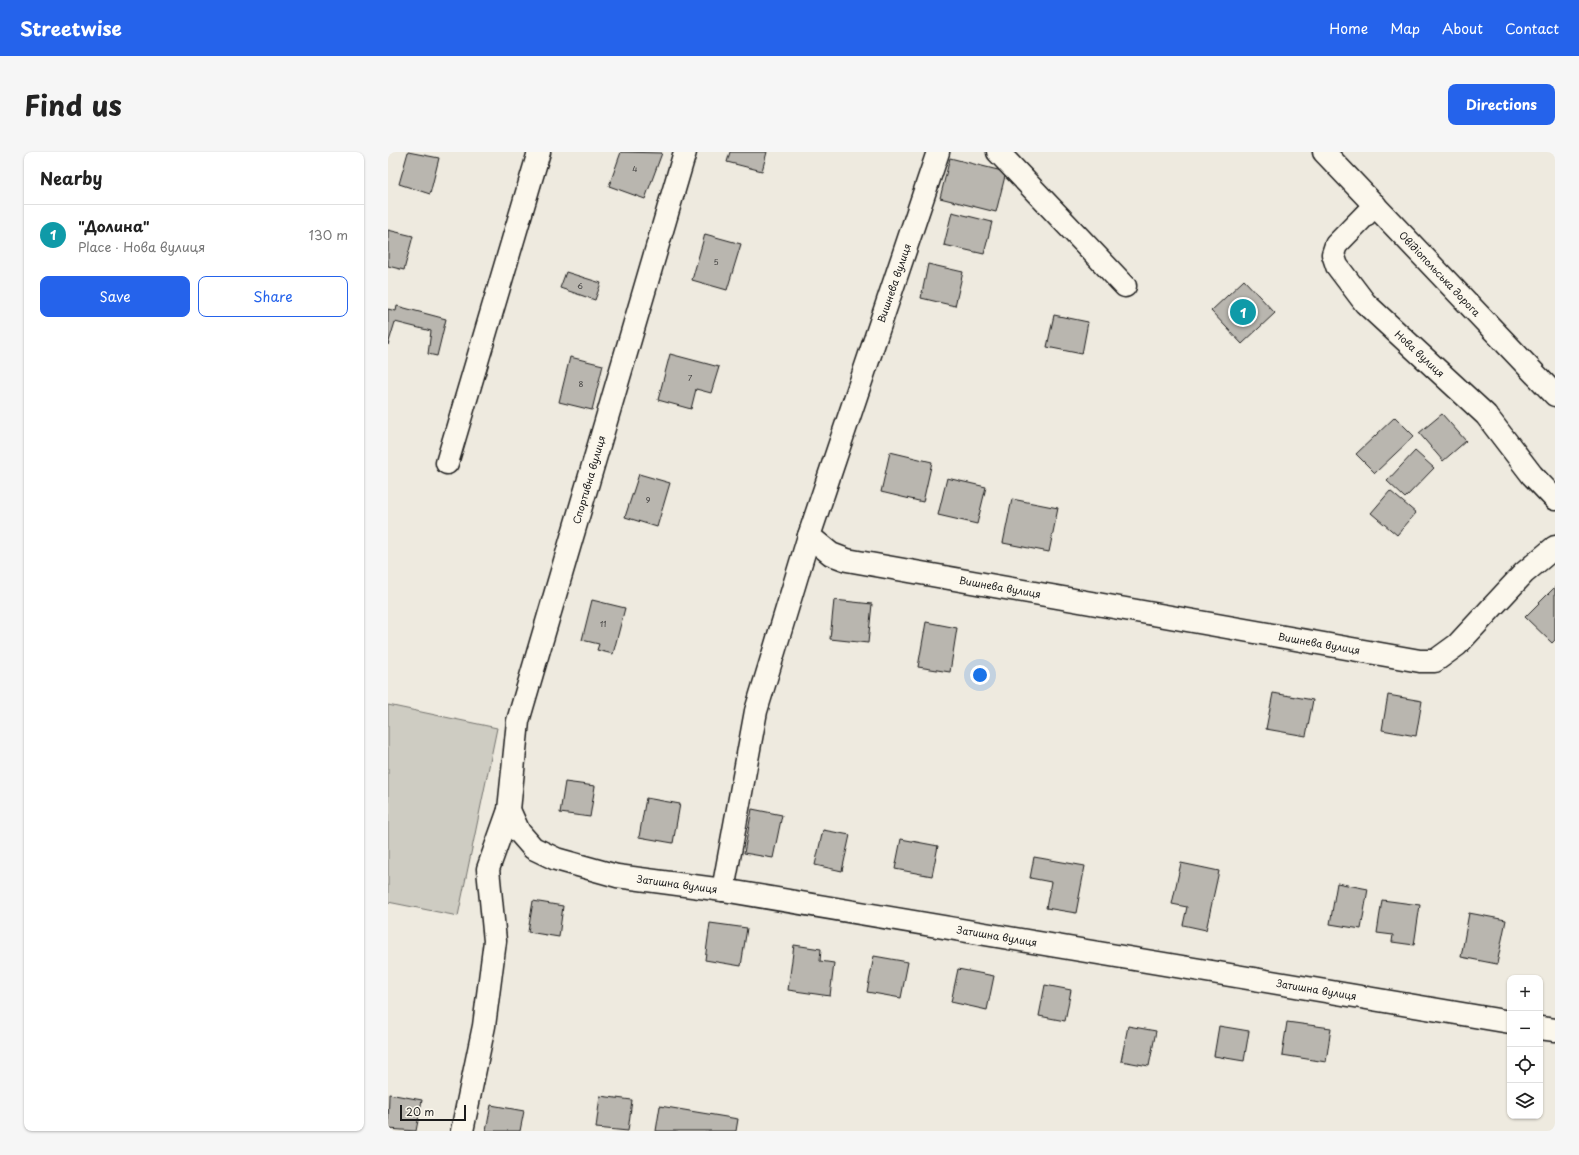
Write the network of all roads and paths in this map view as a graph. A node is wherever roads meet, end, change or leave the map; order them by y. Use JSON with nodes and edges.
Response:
{"nodes":[{"id":1,"x":539,"y":152,"type":"edge"},
{"id":2,"x":685,"y":152,"type":"edge"},
{"id":3,"x":938,"y":152,"type":"edge"},
{"id":4,"x":998,"y":152,"type":"edge"},
{"id":5,"x":1324,"y":152,"type":"edge"},
{"id":6,"x":1375,"y":205,"type":"junction"},
{"id":7,"x":1125,"y":286,"type":"dead end"},
{"id":8,"x":1555,"y":395,"type":"edge"},
{"id":9,"x":447,"y":463,"type":"dead end"},
{"id":10,"x":1555,"y":499,"type":"edge"},
{"id":11,"x":809,"y":536,"type":"junction"},
{"id":12,"x":1555,"y":547,"type":"edge"},
{"id":13,"x":509,"y":810,"type":"junction"},
{"id":14,"x":533,"y":848,"type":"junction"},
{"id":15,"x":491,"y":858,"type":"junction"},
{"id":16,"x":723,"y":890,"type":"junction"},
{"id":17,"x":1507,"y":1021,"type":"edge"},
{"id":18,"x":1543,"y":1028,"type":"edge"},
{"id":19,"x":1555,"y":1030,"type":"edge"},
{"id":20,"x":462,"y":1131,"type":"edge"}],
"edges":[{"from":1,"to":9,"type":"street"},
{"from":2,"to":13,"type":"street","name":"Спортивна вулиця"},
{"from":3,"to":11,"type":"street","name":"Вишнева вулиця"},
{"from":4,"to":7,"type":"street"},
{"from":5,"to":6,"type":"street","name":"Овідіопольська дорога"},
{"from":6,"to":8,"type":"street","name":"Овідіопольська дорога"},
{"from":6,"to":10,"type":"street","name":"Нова вулиця"},
{"from":11,"to":12,"type":"street","name":"Вишнева вулиця"},
{"from":11,"to":16,"type":"street"},
{"from":13,"to":14,"type":"street","name":"Затишна вулиця"},
{"from":13,"to":15,"type":"street"},
{"from":14,"to":15,"type":"street"},
{"from":14,"to":16,"type":"street","name":"Затишна вулиця"},
{"from":15,"to":20,"type":"street"},
{"from":16,"to":17,"type":"street","name":"Затишна вулиця"},
{"from":18,"to":19,"type":"street"}]}
